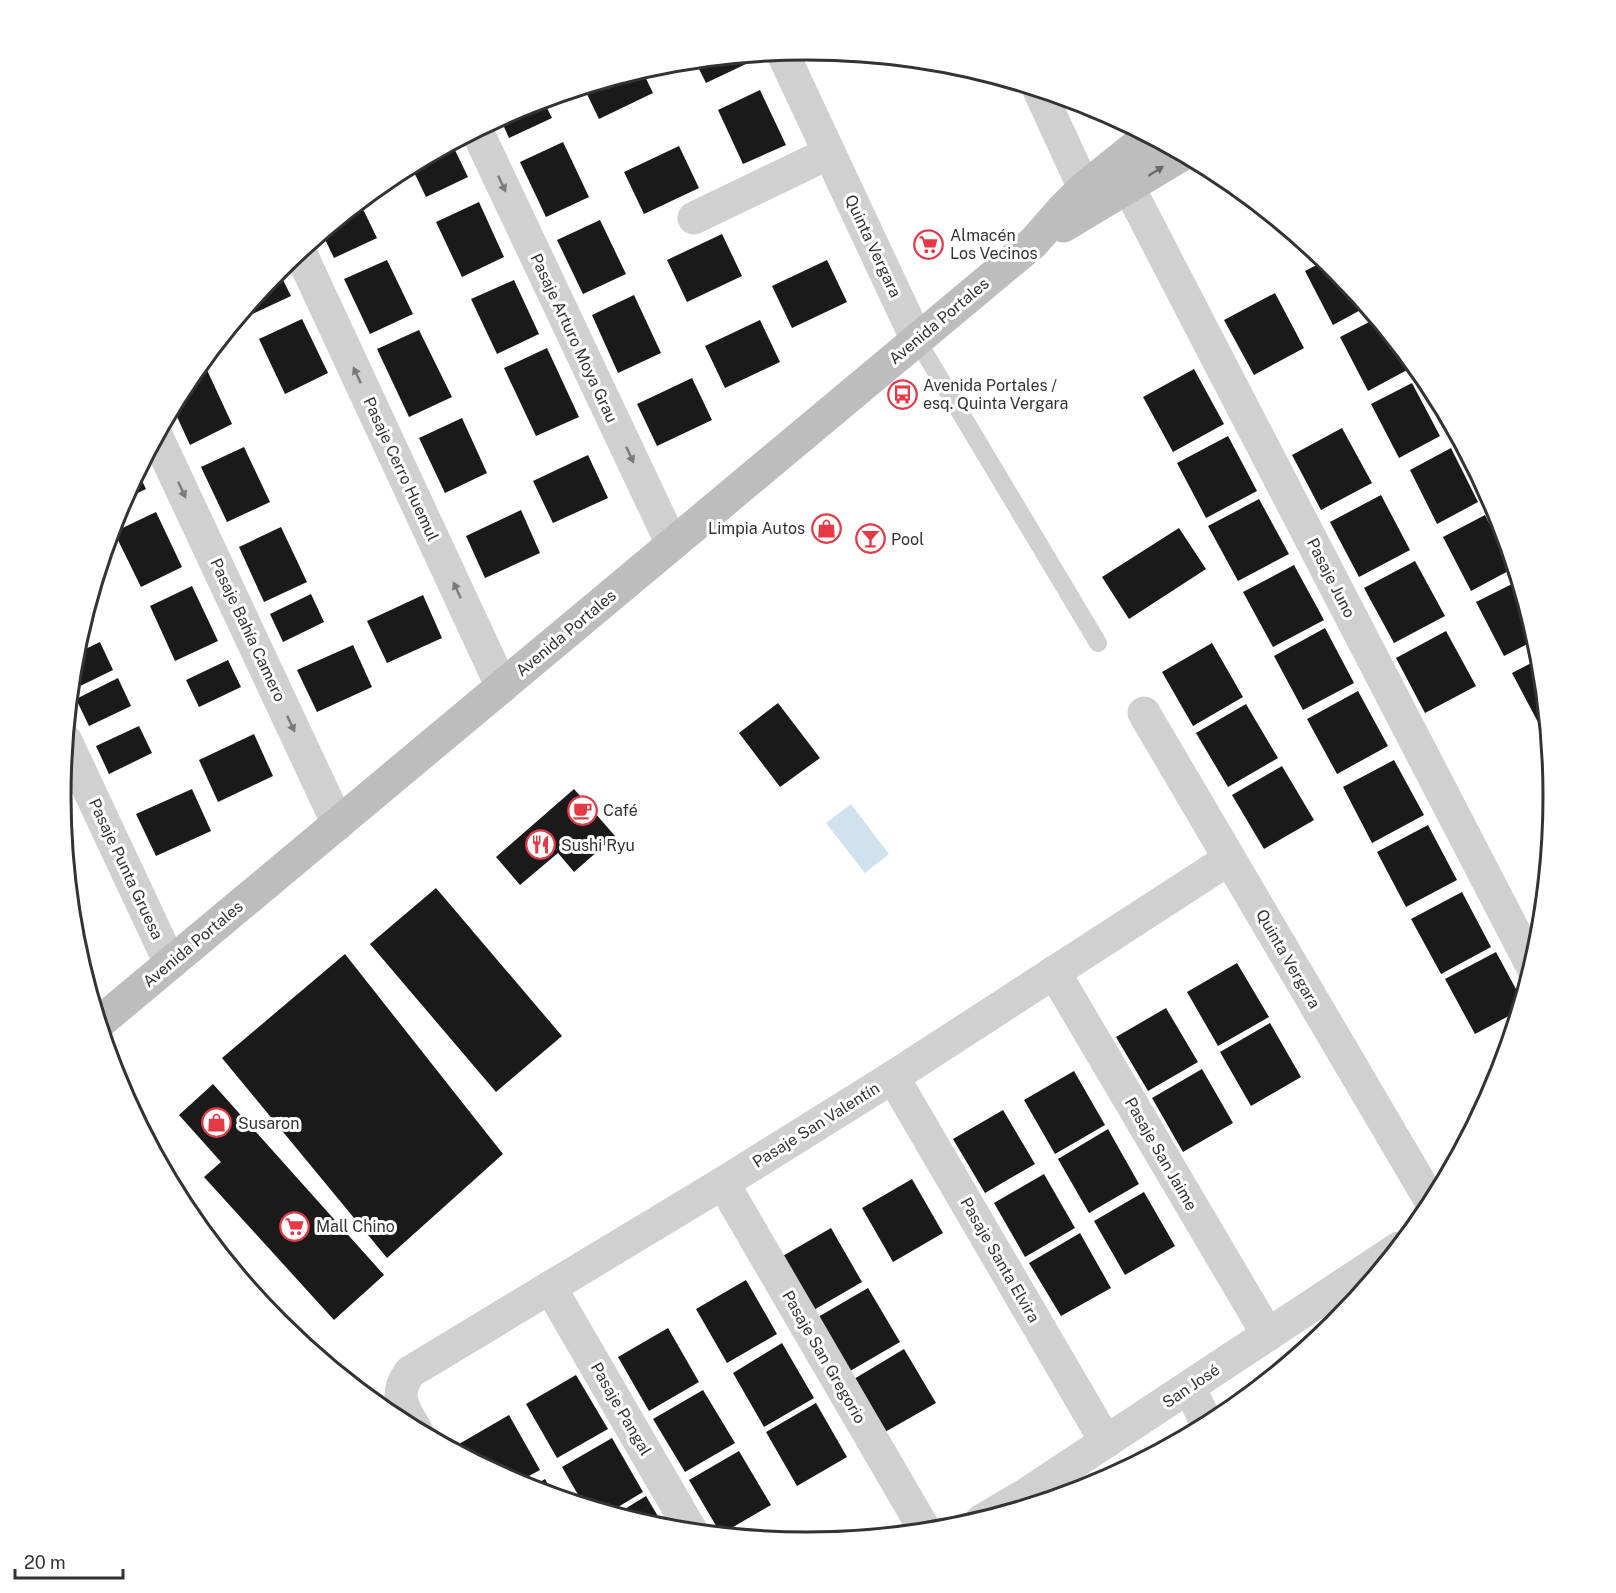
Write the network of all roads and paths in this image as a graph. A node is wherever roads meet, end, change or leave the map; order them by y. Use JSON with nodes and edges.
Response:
{"nodes":[{"id":1,"x":786,"y":61,"type":"edge"},
{"id":2,"x":1043,"y":98,"type":"edge"},
{"id":3,"x":480,"y":137,"type":"edge"},
{"id":4,"x":1143,"y":141,"type":"edge"},
{"id":5,"x":830,"y":153,"type":"junction"},
{"id":6,"x":1175,"y":159,"type":"edge"},
{"id":7,"x":1084,"y":188,"type":"junction"},
{"id":8,"x":1129,"y":188,"type":"junction"},
{"id":9,"x":694,"y":218,"type":"dead end"},
{"id":10,"x":1033,"y":243,"type":"junction"},
{"id":11,"x":304,"y":260,"type":"edge"},
{"id":12,"x":917,"y":340,"type":"junction"},
{"id":13,"x":161,"y":445,"type":"edge"},
{"id":14,"x":672,"y":544,"type":"junction"},
{"id":15,"x":1098,"y":643,"type":"dead end"},
{"id":16,"x":502,"y":687,"type":"junction"},
{"id":17,"x":1143,"y":713,"type":"dead end"},
{"id":18,"x":73,"y":755,"type":"edge"},
{"id":19,"x":338,"y":824,"type":"junction"},
{"id":20,"x":1229,"y":859,"type":"junction"},
{"id":21,"x":1526,"y":955,"type":"edge"},
{"id":22,"x":170,"y":963,"type":"junction"},
{"id":23,"x":1054,"y":972,"type":"junction"},
{"id":24,"x":106,"y":1017,"type":"edge"},
{"id":25,"x":893,"y":1077,"type":"junction"},
{"id":26,"x":723,"y":1183,"type":"junction"},
{"id":27,"x":1427,"y":1196,"type":"edge"},
{"id":28,"x":1358,"y":1285,"type":"edge"},
{"id":29,"x":550,"y":1287,"type":"junction"},
{"id":30,"x":1268,"y":1335,"type":"junction"},
{"id":31,"x":1189,"y":1387,"type":"junction"},
{"id":32,"x":407,"y":1414,"type":"edge"},
{"id":33,"x":1204,"y":1417,"type":"edge"},
{"id":34,"x":1106,"y":1442,"type":"junction"},
{"id":35,"x":1030,"y":1499,"type":"edge"},
{"id":36,"x":687,"y":1523,"type":"edge"},
{"id":37,"x":921,"y":1524,"type":"edge"}],
"edges":[{"from":1,"to":5,"type":"street","name":"Quinta Vergara"},
{"from":2,"to":7,"type":"street"},
{"from":3,"to":14,"type":"street","name":"Pasaje Arturo Moya Grau","one_way":true},
{"from":4,"to":7,"type":"main road","name":"Avenida Portales"},
{"from":5,"to":9,"type":"street"},
{"from":5,"to":12,"type":"street","name":"Quinta Vergara"},
{"from":8,"to":6,"type":"main road","name":"Avenida Portales","one_way":true},
{"from":7,"to":10,"type":"main road","name":"Avenida Portales"},
{"from":8,"to":10,"type":"main road","name":"Avenida Portales"},
{"from":8,"to":21,"type":"street","name":"Pasaje Juno"},
{"from":10,"to":12,"type":"main road","name":"Avenida Portales"},
{"from":16,"to":11,"type":"street","name":"Pasaje Cerro Huemul","one_way":true},
{"from":12,"to":14,"type":"main road","name":"Avenida Portales"},
{"from":12,"to":15,"type":"lane"},
{"from":13,"to":19,"type":"street","name":"Pasaje Bahía Camero","one_way":true},
{"from":14,"to":16,"type":"main road","name":"Avenida Portales"},
{"from":16,"to":19,"type":"main road","name":"Avenida Portales"},
{"from":17,"to":20,"type":"street","name":"Quinta Vergara"},
{"from":18,"to":22,"type":"street","name":"Pasaje Punta Gruesa"},
{"from":19,"to":22,"type":"main road","name":"Avenida Portales"},
{"from":20,"to":23,"type":"street","name":"Pasaje San Valentín"},
{"from":20,"to":27,"type":"street","name":"Quinta Vergara"},
{"from":22,"to":24,"type":"main road","name":"Avenida Portales"},
{"from":23,"to":25,"type":"street","name":"Pasaje San Valentín"},
{"from":23,"to":30,"type":"street","name":"Pasaje San Jaime"},
{"from":25,"to":26,"type":"street","name":"Pasaje San Valentín"},
{"from":25,"to":34,"type":"street","name":"Pasaje Santa Elvira"},
{"from":26,"to":29,"type":"street","name":"Pasaje San Valentín"},
{"from":26,"to":37,"type":"street","name":"Pasaje San Gregorio"},
{"from":28,"to":30,"type":"street","name":"San José"},
{"from":29,"to":32,"type":"street","name":"Pasaje San Valentín"},
{"from":29,"to":36,"type":"street","name":"Pasaje Pangal"},
{"from":30,"to":31,"type":"street","name":"San José"},
{"from":31,"to":33,"type":"street"},
{"from":31,"to":34,"type":"street","name":"San José"},
{"from":34,"to":35,"type":"street","name":"San José"}]}
